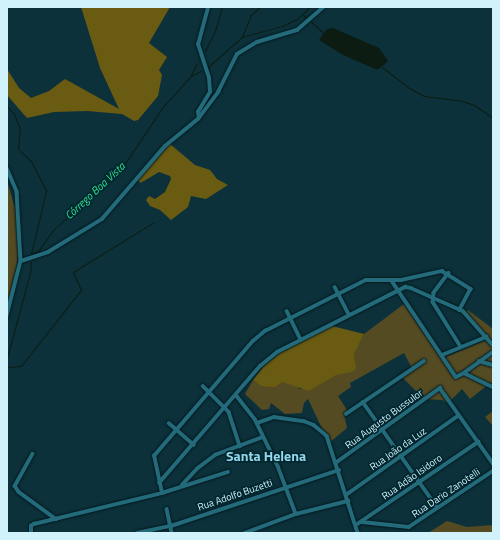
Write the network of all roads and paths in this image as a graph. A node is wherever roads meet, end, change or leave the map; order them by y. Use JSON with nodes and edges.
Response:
{"nodes":[{"id":1,"x":208,"y":7,"type":"edge"},
{"id":2,"x":322,"y":7,"type":"edge"},
{"id":3,"x":199,"y":118,"type":"junction"},
{"id":4,"x":7,"y":168,"type":"edge"},
{"id":5,"x":21,"y":261,"type":"junction"},
{"id":6,"x":449,"y":273,"type":"junction"},
{"id":7,"x":401,"y":280,"type":"junction"},
{"id":8,"x":392,"y":281,"type":"junction"},
{"id":9,"x":335,"y":287,"type":"dead end"},
{"id":10,"x":404,"y":287,"type":"junction"},
{"id":11,"x":398,"y":290,"type":"junction"},
{"id":12,"x":339,"y":294,"type":"junction"},
{"id":13,"x":433,"y":298,"type":"junction"},
{"id":14,"x":460,"y":310,"type":"junction"},
{"id":15,"x":287,"y":311,"type":"dead end"},
{"id":16,"x":349,"y":315,"type":"junction"},
{"id":17,"x":7,"y":316,"type":"edge"},
{"id":18,"x":291,"y":319,"type":"junction"},
{"id":19,"x":486,"y":337,"type":"junction"},
{"id":20,"x":301,"y":340,"type":"junction"},
{"id":21,"x":493,"y":345,"type":"edge"},
{"id":22,"x":461,"y":347,"type":"junction"},
{"id":23,"x":493,"y":352,"type":"edge"},
{"id":24,"x":442,"y":355,"type":"junction"},
{"id":25,"x":424,"y":361,"type":"dead end"},
{"id":26,"x":479,"y":362,"type":"junction"},
{"id":27,"x":493,"y":365,"type":"edge"},
{"id":28,"x":464,"y":373,"type":"junction"},
{"id":29,"x":203,"y":386,"type":"dead end"},
{"id":30,"x":493,"y":387,"type":"edge"},
{"id":31,"x":209,"y":392,"type":"junction"},
{"id":32,"x":237,"y":396,"type":"junction"},
{"id":33,"x":363,"y":402,"type":"junction"},
{"id":34,"x":226,"y":408,"type":"junction"},
{"id":35,"x":346,"y":414,"type":"dead end"},
{"id":36,"x":458,"y":416,"type":"junction"},
{"id":37,"x":169,"y":423,"type":"dead end"},
{"id":38,"x":257,"y":423,"type":"junction"},
{"id":39,"x":383,"y":429,"type":"junction"},
{"id":40,"x":177,"y":430,"type":"junction"},
{"id":41,"x":263,"y":437,"type":"junction"},
{"id":42,"x":478,"y":442,"type":"junction"},
{"id":43,"x":194,"y":445,"type":"junction"},
{"id":44,"x":240,"y":446,"type":"junction"},
{"id":45,"x":33,"y":454,"type":"dead end"},
{"id":46,"x":402,"y":457,"type":"junction"},
{"id":47,"x":337,"y":462,"type":"junction"},
{"id":48,"x":493,"y":463,"type":"edge"},
{"id":49,"x":339,"y":470,"type":"junction"},
{"id":50,"x":492,"y":471,"type":"edge"},
{"id":51,"x":228,"y":472,"type":"dead end"},
{"id":52,"x":419,"y":481,"type":"junction"},
{"id":53,"x":159,"y":483,"type":"junction"},
{"id":54,"x":181,"y":486,"type":"junction"},
{"id":55,"x":285,"y":486,"type":"junction"},
{"id":56,"x":162,"y":493,"type":"junction"},
{"id":57,"x":346,"y":495,"type":"junction"},
{"id":58,"x":348,"y":501,"type":"junction"},
{"id":59,"x":437,"y":507,"type":"junction"},
{"id":60,"x":167,"y":509,"type":"dead end"},
{"id":61,"x":296,"y":514,"type":"junction"},
{"id":62,"x":56,"y":519,"type":"junction"},
{"id":63,"x":362,"y":522,"type":"junction"},
{"id":64,"x":356,"y":525,"type":"junction"},
{"id":65,"x":171,"y":526,"type":"junction"},
{"id":66,"x":262,"y":528,"type":"junction"},
{"id":67,"x":31,"y":531,"type":"edge"},
{"id":68,"x":358,"y":532,"type":"edge"},
{"id":69,"x":137,"y":533,"type":"edge"},
{"id":70,"x":172,"y":533,"type":"edge"},
{"id":71,"x":245,"y":533,"type":"edge"},
{"id":72,"x":264,"y":533,"type":"edge"},
{"id":73,"x":353,"y":533,"type":"edge"}],
"edges":[{"from":1,"to":3,"type":"street"},
{"from":2,"to":3,"type":"street"},
{"from":3,"to":5,"type":"street"},
{"from":4,"to":5,"type":"street"},
{"from":5,"to":17,"type":"street"},
{"from":6,"to":7,"type":"street"},
{"from":6,"to":13,"type":"street"},
{"from":6,"to":14,"type":"street"},
{"from":7,"to":8,"type":"street"},
{"from":7,"to":10,"type":"street"},
{"from":8,"to":11,"type":"street"},
{"from":8,"to":12,"type":"street"},
{"from":9,"to":12,"type":"street"},
{"from":10,"to":11,"type":"street"},
{"from":10,"to":13,"type":"street"},
{"from":11,"to":16,"type":"street"},
{"from":11,"to":24,"type":"street"},
{"from":12,"to":16,"type":"street"},
{"from":12,"to":18,"type":"street"},
{"from":13,"to":14,"type":"street"},
{"from":13,"to":22,"type":"street"},
{"from":14,"to":19,"type":"street"},
{"from":15,"to":18,"type":"street"},
{"from":16,"to":20,"type":"street"},
{"from":18,"to":20,"type":"street"},
{"from":18,"to":31,"type":"street"},
{"from":19,"to":21,"type":"street"},
{"from":19,"to":22,"type":"street"},
{"from":20,"to":32,"type":"street"},
{"from":22,"to":24,"type":"street"},
{"from":23,"to":26,"type":"street"},
{"from":24,"to":28,"type":"street"},
{"from":25,"to":33,"type":"street"},
{"from":26,"to":27,"type":"street"},
{"from":26,"to":28,"type":"street"},
{"from":28,"to":30,"type":"street"},
{"from":29,"to":31,"type":"street"},
{"from":31,"to":34,"type":"street"},
{"from":31,"to":40,"type":"street"},
{"from":32,"to":34,"type":"street"},
{"from":32,"to":38,"type":"street"},
{"from":33,"to":35,"type":"street"},
{"from":33,"to":39,"type":"street"},
{"from":34,"to":43,"type":"street"},
{"from":34,"to":44,"type":"street"},
{"from":36,"to":39,"type":"street","name":"Rua Augusto Bussulor"},
{"from":36,"to":42,"type":"street"},
{"from":36,"to":46,"type":"street","name":"Rua João da Luz"},
{"from":37,"to":40,"type":"street"},
{"from":38,"to":41,"type":"street"},
{"from":38,"to":47,"type":"street"},
{"from":39,"to":46,"type":"street"},
{"from":39,"to":47,"type":"street","name":"Rua Augusto Bussulor"},
{"from":40,"to":43,"type":"street"},
{"from":40,"to":53,"type":"street"},
{"from":41,"to":44,"type":"street"},
{"from":41,"to":55,"type":"street"},
{"from":42,"to":48,"type":"street"},
{"from":42,"to":52,"type":"street","name":"Rua Adão Isidoro"},
{"from":43,"to":53,"type":"street"},
{"from":44,"to":54,"type":"street"},
{"from":45,"to":62,"type":"street"},
{"from":46,"to":52,"type":"street"},
{"from":46,"to":57,"type":"street","name":"Rua João da Luz"},
{"from":47,"to":49,"type":"street"},
{"from":49,"to":55,"type":"street","name":"Rua Adolfo Buzetti"},
{"from":49,"to":57,"type":"street"},
{"from":50,"to":59,"type":"street","name":"Rua Dario Zanotelli"},
{"from":51,"to":54,"type":"street"},
{"from":52,"to":59,"type":"street"},
{"from":52,"to":63,"type":"street","name":"Rua Adão Isidoro"},
{"from":53,"to":56,"type":"street"},
{"from":54,"to":56,"type":"street"},
{"from":55,"to":61,"type":"street"},
{"from":55,"to":65,"type":"street","name":"Rua Adolfo Buzetti"},
{"from":56,"to":62,"type":"street"},
{"from":57,"to":58,"type":"street"},
{"from":58,"to":61,"type":"street"},
{"from":58,"to":64,"type":"street"},
{"from":59,"to":63,"type":"street","name":"Rua Dario Zanotelli"},
{"from":60,"to":65,"type":"street"},
{"from":61,"to":66,"type":"street"},
{"from":62,"to":67,"type":"street"},
{"from":63,"to":64,"type":"street","name":"Rua Adão Isidoro"},
{"from":64,"to":68,"type":"street"},
{"from":65,"to":69,"type":"street","name":"Rua Adolfo Buzetti"},
{"from":65,"to":70,"type":"street"},
{"from":66,"to":71,"type":"street"},
{"from":66,"to":72,"type":"street"},
{"from":68,"to":73,"type":"street"}]}
